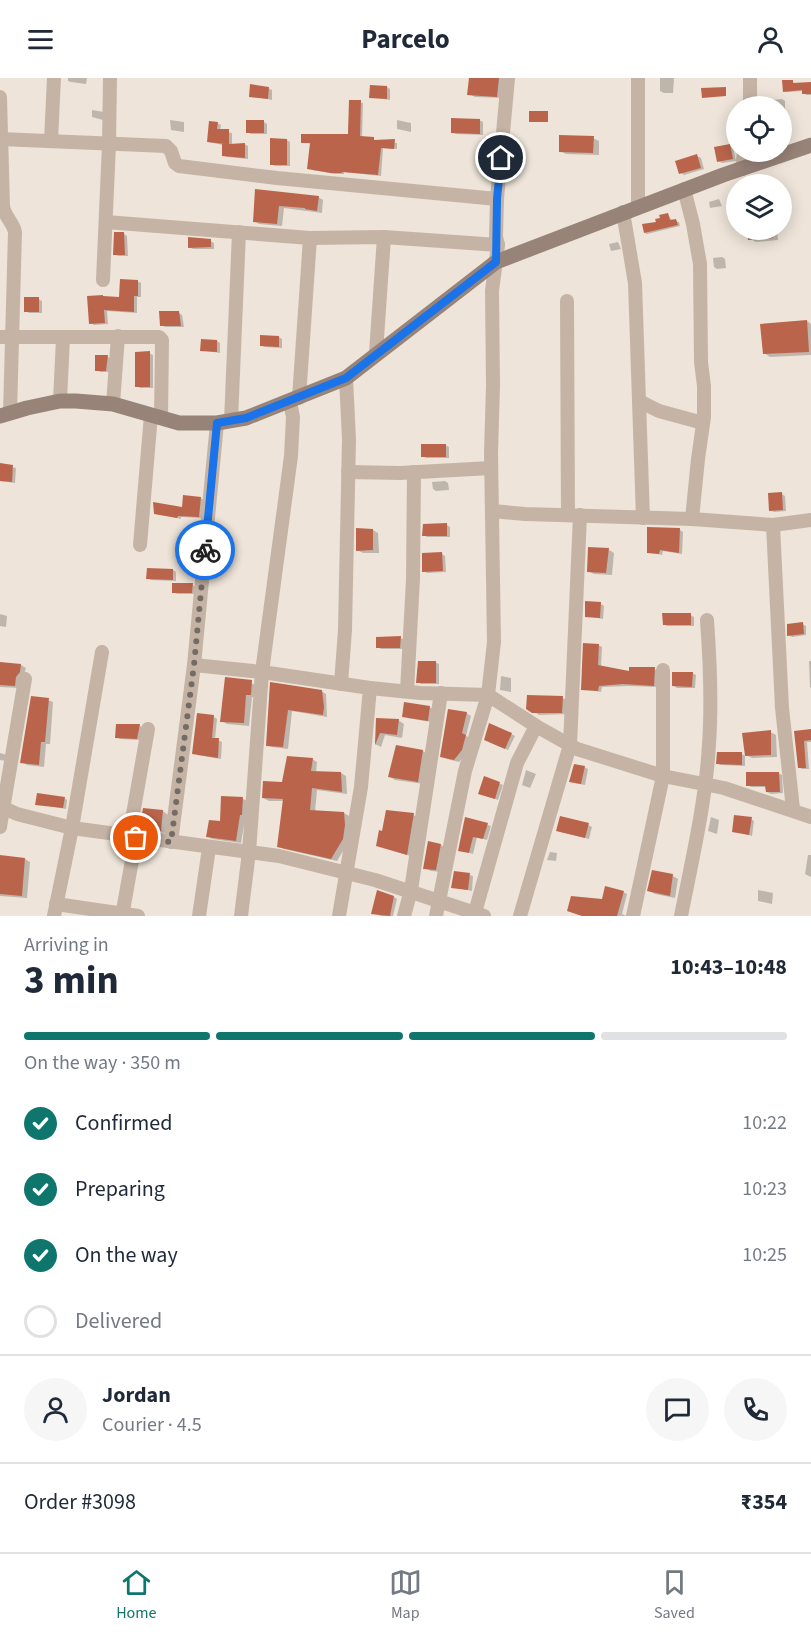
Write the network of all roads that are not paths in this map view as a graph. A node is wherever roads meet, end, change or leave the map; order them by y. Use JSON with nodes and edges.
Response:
{"nodes":[{"id":1,"x":54,"y":78,"type":"edge"},
{"id":2,"x":110,"y":78,"type":"edge"},
{"id":3,"x":508,"y":78,"type":"edge"},
{"id":4,"x":638,"y":78,"type":"edge"},
{"id":5,"x":750,"y":78,"type":"edge"},
{"id":6,"x":750,"y":96,"type":"edge"},
{"id":7,"x":0,"y":98,"type":"edge"},
{"id":8,"x":1,"y":139,"type":"edge"},
{"id":9,"x":51,"y":141,"type":"junction"},
{"id":10,"x":109,"y":144,"type":"junction"},
{"id":11,"x":811,"y":144,"type":"edge"},
{"id":12,"x":743,"y":162,"type":"edge"},
{"id":13,"x":742,"y":169,"type":"junction"},
{"id":14,"x":684,"y":189,"type":"junction"},
{"id":15,"x":497,"y":199,"type":"junction"},
{"id":16,"x":631,"y":209,"type":"junction"},
{"id":17,"x":106,"y":222,"type":"junction"},
{"id":18,"x":239,"y":231,"type":"junction"},
{"id":19,"x":384,"y":237,"type":"junction"},
{"id":20,"x":310,"y":238,"type":"junction"},
{"id":21,"x":498,"y":245,"type":"junction"},
{"id":22,"x":496,"y":262,"type":"junction"},
{"id":23,"x":103,"y":280,"type":"dead end"},
{"id":24,"x":567,"y":301,"type":"dead end"},
{"id":25,"x":118,"y":336,"type":"junction"},
{"id":26,"x":6,"y":337,"type":"edge"},
{"id":27,"x":63,"y":338,"type":"junction"},
{"id":28,"x":376,"y":353,"type":"junction"},
{"id":29,"x":346,"y":378,"type":"junction"},
{"id":30,"x":294,"y":400,"type":"junction"},
{"id":31,"x":60,"y":401,"type":"junction"},
{"id":32,"x":639,"y":401,"type":"junction"},
{"id":33,"x":113,"y":404,"type":"junction"},
{"id":34,"x":5,"y":414,"type":"edge"},
{"id":35,"x":156,"y":416,"type":"junction"},
{"id":36,"x":224,"y":422,"type":"junction"},
{"id":37,"x":703,"y":423,"type":"junction"},
{"id":38,"x":491,"y":468,"type":"junction"},
{"id":39,"x":348,"y":472,"type":"junction"},
{"id":40,"x":414,"y":472,"type":"junction"},
{"id":41,"x":492,"y":511,"type":"junction"},
{"id":42,"x":574,"y":515,"type":"junction"},
{"id":43,"x":643,"y":518,"type":"junction"},
{"id":44,"x":692,"y":519,"type":"junction"},
{"id":45,"x":811,"y":520,"type":"edge"},
{"id":46,"x":773,"y":525,"type":"junction"},
{"id":47,"x":140,"y":545,"type":"dead end"},
{"id":48,"x":707,"y":620,"type":"dead end"},
{"id":49,"x":102,"y":652,"type":"dead end"},
{"id":50,"x":194,"y":665,"type":"junction"},
{"id":51,"x":663,"y":670,"type":"dead end"},
{"id":52,"x":262,"y":672,"type":"junction"},
{"id":53,"x":25,"y":679,"type":"dead end"},
{"id":54,"x":341,"y":684,"type":"junction"},
{"id":55,"x":370,"y":688,"type":"junction"},
{"id":56,"x":408,"y":692,"type":"junction"},
{"id":57,"x":441,"y":693,"type":"junction"},
{"id":58,"x":488,"y":695,"type":"junction"},
{"id":59,"x":536,"y":726,"type":"junction"},
{"id":60,"x":148,"y":729,"type":"dead end"},
{"id":61,"x":570,"y":745,"type":"junction"},
{"id":62,"x":663,"y":776,"type":"junction"},
{"id":63,"x":704,"y":785,"type":"junction"},
{"id":64,"x":2,"y":806,"type":"edge"},
{"id":65,"x":793,"y":810,"type":"junction"},
{"id":66,"x":811,"y":817,"type":"edge"},
{"id":67,"x":0,"y":827,"type":"edge"},
{"id":68,"x":72,"y":828,"type":"junction"},
{"id":69,"x":133,"y":838,"type":"junction"},
{"id":70,"x":171,"y":842,"type":"junction"},
{"id":71,"x":209,"y":848,"type":"junction"},
{"id":72,"x":249,"y":852,"type":"junction"},
{"id":73,"x":346,"y":872,"type":"junction"},
{"id":74,"x":411,"y":890,"type":"junction"},
{"id":75,"x":440,"y":900,"type":"junction"},
{"id":76,"x":55,"y":910,"type":"edge"},
{"id":77,"x":122,"y":915,"type":"edge"},
{"id":78,"x":478,"y":915,"type":"edge"},
{"id":79,"x":138,"y":916,"type":"edge"},
{"id":80,"x":199,"y":916,"type":"edge"},
{"id":81,"x":241,"y":916,"type":"edge"},
{"id":82,"x":339,"y":916,"type":"edge"},
{"id":83,"x":404,"y":916,"type":"edge"},
{"id":84,"x":436,"y":916,"type":"edge"},
{"id":85,"x":519,"y":916,"type":"edge"},
{"id":86,"x":633,"y":916,"type":"edge"},
{"id":87,"x":681,"y":916,"type":"edge"}],
"edges":[{"from":1,"to":9,"type":"street"},
{"from":2,"to":10,"type":"street"},
{"from":3,"to":15,"type":"street"},
{"from":4,"to":16,"type":"street"},
{"from":5,"to":6,"type":"street"},
{"from":7,"to":8,"type":"street"},
{"from":8,"to":9,"type":"street"},
{"from":8,"to":26,"type":"street"},
{"from":9,"to":10,"type":"street"},
{"from":10,"to":15,"type":"street"},
{"from":10,"to":17,"type":"street"},
{"from":11,"to":13,"type":"street"},
{"from":12,"to":13,"type":"street"},
{"from":13,"to":14,"type":"street"},
{"from":14,"to":16,"type":"street"},
{"from":14,"to":37,"type":"street"},
{"from":15,"to":21,"type":"street"},
{"from":16,"to":22,"type":"street"},
{"from":16,"to":32,"type":"street"},
{"from":17,"to":18,"type":"street"},
{"from":17,"to":23,"type":"street"},
{"from":18,"to":20,"type":"street"},
{"from":18,"to":36,"type":"street"},
{"from":19,"to":20,"type":"street"},
{"from":19,"to":21,"type":"street"},
{"from":19,"to":28,"type":"street"},
{"from":20,"to":30,"type":"street"},
{"from":21,"to":22,"type":"street"},
{"from":22,"to":28,"type":"street"},
{"from":22,"to":38,"type":"street"},
{"from":24,"to":42,"type":"street"},
{"from":25,"to":27,"type":"street"},
{"from":25,"to":33,"type":"street"},
{"from":25,"to":35,"type":"street"},
{"from":26,"to":27,"type":"street"},
{"from":26,"to":34,"type":"street"},
{"from":27,"to":31,"type":"street"},
{"from":28,"to":29,"type":"street"},
{"from":29,"to":30,"type":"street"},
{"from":29,"to":39,"type":"street"},
{"from":30,"to":36,"type":"street"},
{"from":30,"to":52,"type":"street"},
{"from":31,"to":33,"type":"street"},
{"from":31,"to":34,"type":"street"},
{"from":32,"to":37,"type":"street"},
{"from":32,"to":43,"type":"street"},
{"from":33,"to":35,"type":"street"},
{"from":35,"to":36,"type":"street"},
{"from":35,"to":47,"type":"street"},
{"from":36,"to":50,"type":"street"},
{"from":37,"to":44,"type":"street"},
{"from":38,"to":40,"type":"street"},
{"from":38,"to":41,"type":"street"},
{"from":39,"to":40,"type":"street"},
{"from":39,"to":54,"type":"street"},
{"from":40,"to":56,"type":"street"},
{"from":41,"to":42,"type":"street"},
{"from":41,"to":58,"type":"street"},
{"from":42,"to":43,"type":"street"},
{"from":42,"to":61,"type":"street"},
{"from":43,"to":44,"type":"street"},
{"from":44,"to":46,"type":"street"},
{"from":45,"to":46,"type":"street"},
{"from":46,"to":65,"type":"street"},
{"from":48,"to":63,"type":"street"},
{"from":49,"to":68,"type":"street"},
{"from":50,"to":52,"type":"street"},
{"from":50,"to":70,"type":"street"},
{"from":51,"to":62,"type":"street"},
{"from":52,"to":54,"type":"street"},
{"from":52,"to":72,"type":"street"},
{"from":53,"to":64,"type":"street"},
{"from":54,"to":55,"type":"street"},
{"from":55,"to":56,"type":"street"},
{"from":55,"to":73,"type":"street"},
{"from":56,"to":57,"type":"street"},
{"from":57,"to":58,"type":"street"},
{"from":57,"to":74,"type":"street"},
{"from":58,"to":59,"type":"street"},
{"from":58,"to":75,"type":"street"},
{"from":59,"to":61,"type":"street"},
{"from":59,"to":78,"type":"street"},
{"from":60,"to":69,"type":"street"},
{"from":61,"to":62,"type":"street"},
{"from":61,"to":85,"type":"street"},
{"from":62,"to":63,"type":"street"},
{"from":62,"to":86,"type":"street"},
{"from":63,"to":65,"type":"street"},
{"from":63,"to":87,"type":"street"},
{"from":64,"to":67,"type":"street"},
{"from":64,"to":68,"type":"street"},
{"from":65,"to":66,"type":"street"},
{"from":68,"to":69,"type":"street"},
{"from":68,"to":76,"type":"street"},
{"from":69,"to":70,"type":"street"},
{"from":69,"to":77,"type":"street"},
{"from":70,"to":71,"type":"street"},
{"from":71,"to":72,"type":"street"},
{"from":71,"to":80,"type":"street"},
{"from":72,"to":73,"type":"street"},
{"from":72,"to":81,"type":"street"},
{"from":73,"to":74,"type":"street"},
{"from":73,"to":82,"type":"street"},
{"from":74,"to":75,"type":"street"},
{"from":74,"to":83,"type":"street"},
{"from":75,"to":78,"type":"street"},
{"from":75,"to":84,"type":"street"},
{"from":76,"to":77,"type":"street"},
{"from":77,"to":79,"type":"street"}]}
